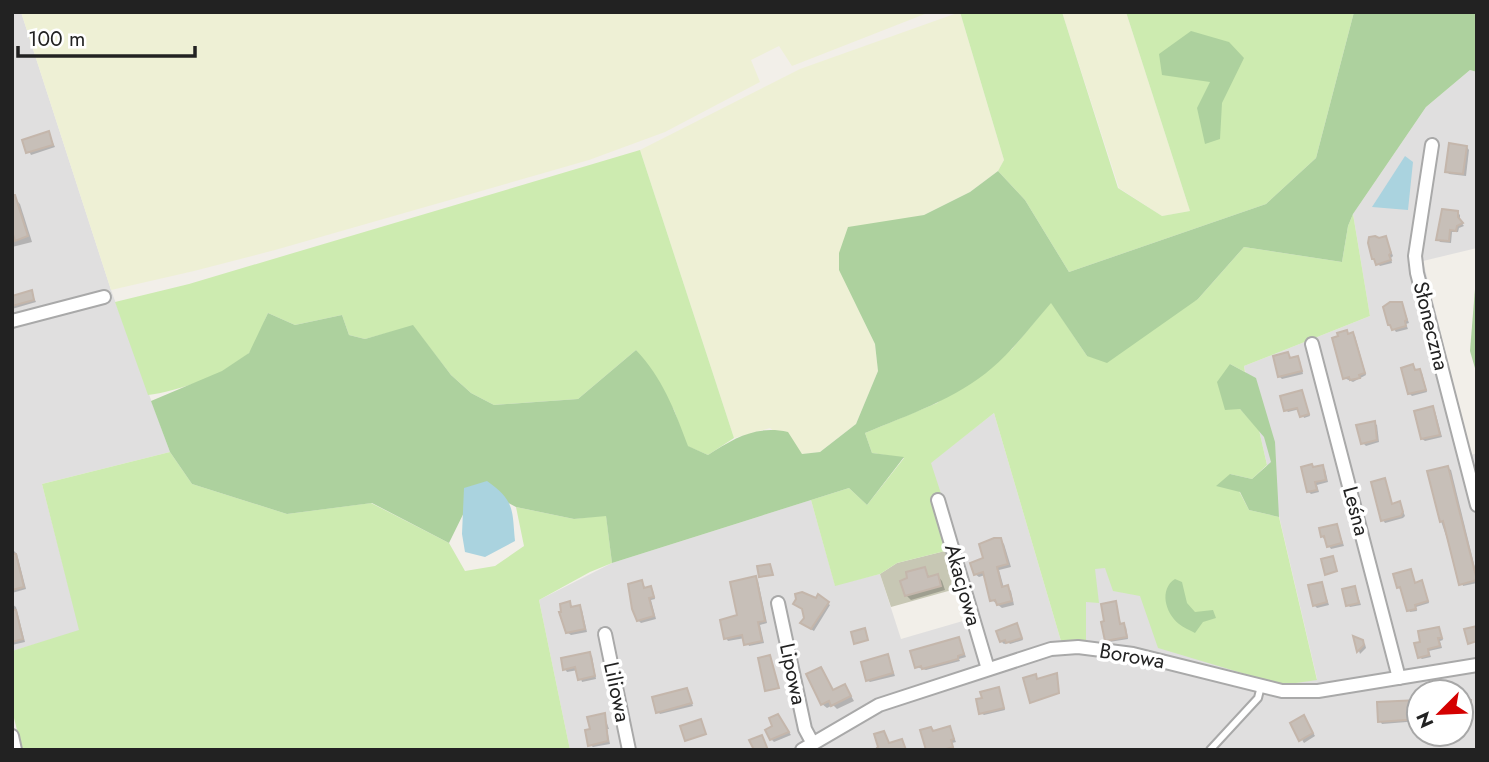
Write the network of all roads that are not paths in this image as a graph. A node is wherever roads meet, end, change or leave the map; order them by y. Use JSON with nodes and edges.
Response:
{"nodes":[{"id":1,"x":1432,"y":145,"type":"dead end"},
{"id":2,"x":104,"y":297,"type":"dead end"},
{"id":3,"x":12,"y":321,"type":"edge"},
{"id":4,"x":1312,"y":344,"type":"dead end"},
{"id":5,"x":938,"y":500,"type":"dead end"},
{"id":6,"x":1477,"y":505,"type":"edge"},
{"id":7,"x":778,"y":603,"type":"dead end"},
{"id":8,"x":605,"y":635,"type":"dead end"},
{"id":9,"x":1477,"y":665,"type":"edge"},
{"id":10,"x":988,"y":669,"type":"junction"},
{"id":11,"x":1399,"y":678,"type":"junction"},
{"id":12,"x":1261,"y":686,"type":"junction"},
{"id":13,"x":12,"y":736,"type":"edge"},
{"id":14,"x":807,"y":746,"type":"edge"},
{"id":15,"x":15,"y":750,"type":"edge"},
{"id":16,"x":629,"y":750,"type":"edge"},
{"id":17,"x":1210,"y":750,"type":"edge"}],
"edges":[{"from":1,"to":6,"type":"street","name":"Słoneczna"},
{"from":2,"to":3,"type":"street"},
{"from":4,"to":11,"type":"street","name":"Leśna"},
{"from":5,"to":10,"type":"street","name":"Akacjowa"},
{"from":7,"to":14,"type":"street","name":"Lipowa"},
{"from":8,"to":16,"type":"street","name":"Liliowa"},
{"from":9,"to":11,"type":"street","name":"Borowa"},
{"from":10,"to":12,"type":"street","name":"Borowa"},
{"from":10,"to":14,"type":"street","name":"Borowa"},
{"from":11,"to":12,"type":"street","name":"Borowa"},
{"from":12,"to":17,"type":"lane"},
{"from":13,"to":15,"type":"street"}]}
